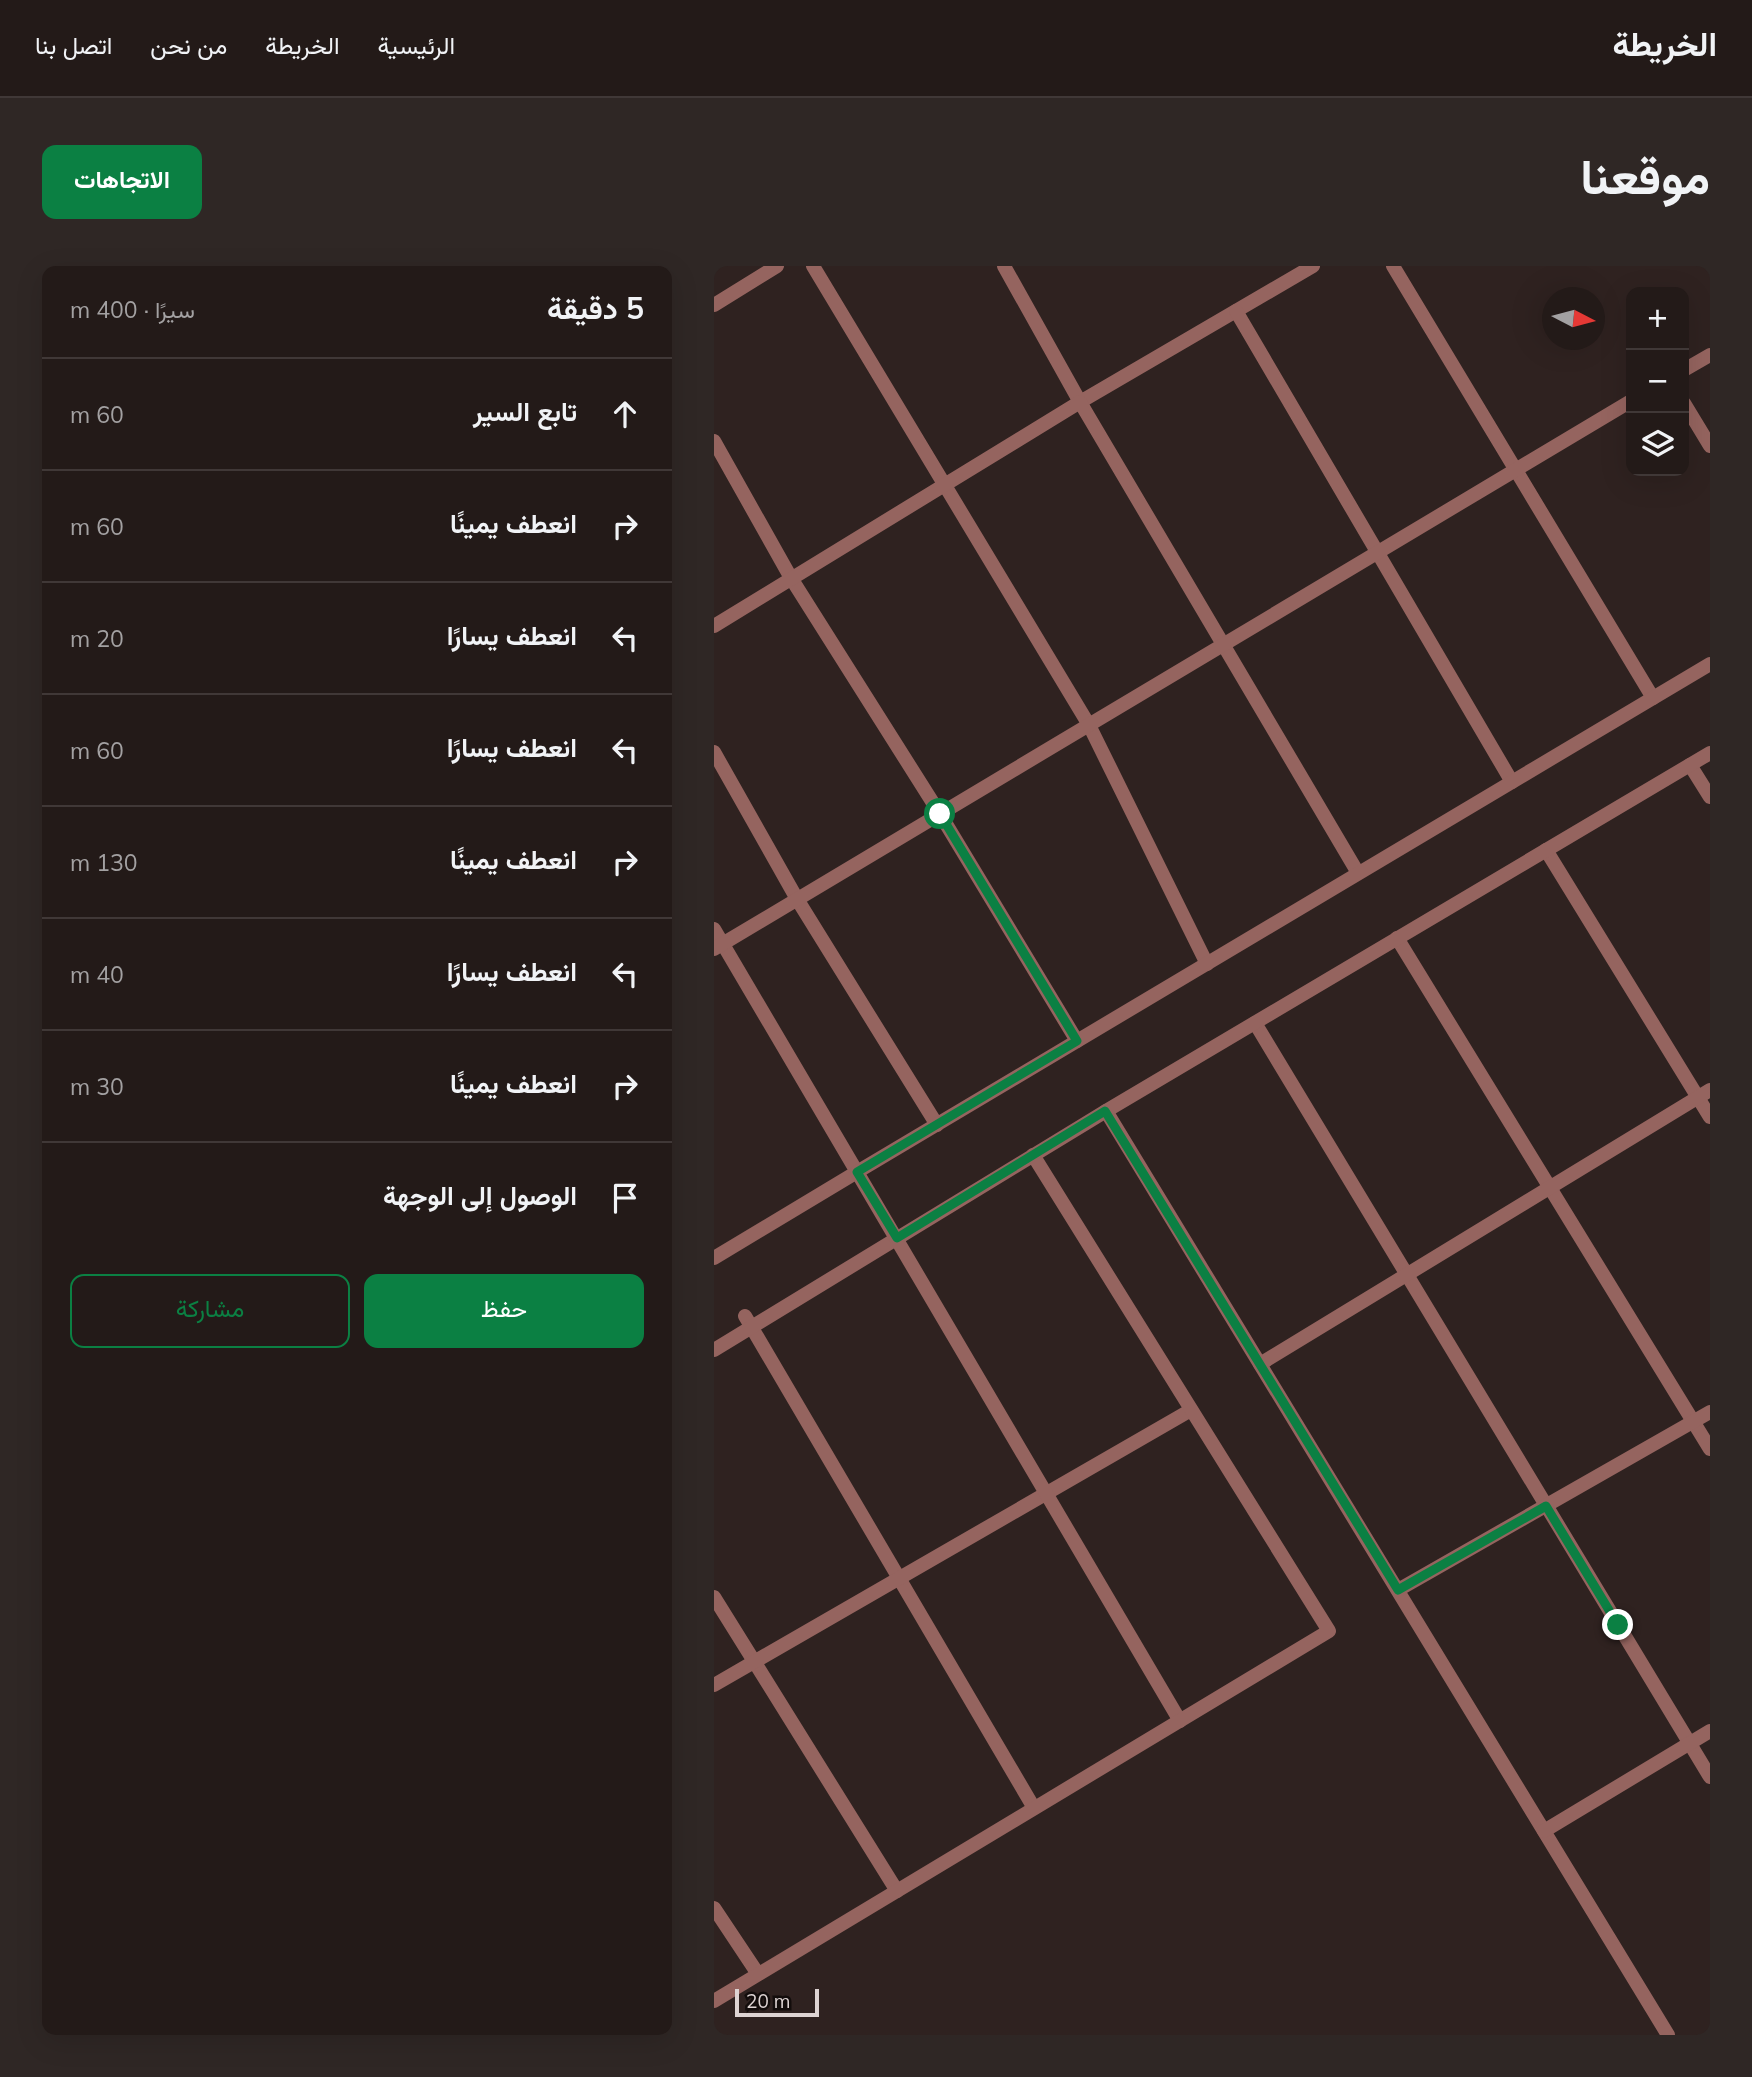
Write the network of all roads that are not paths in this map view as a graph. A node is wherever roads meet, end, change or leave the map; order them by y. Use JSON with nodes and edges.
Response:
{"nodes":[{"id":1,"x":778,"y":266,"type":"edge"},
{"id":2,"x":813,"y":266,"type":"edge"},
{"id":3,"x":1004,"y":266,"type":"edge"},
{"id":4,"x":1313,"y":266,"type":"edge"},
{"id":5,"x":1393,"y":266,"type":"edge"},
{"id":6,"x":714,"y":305,"type":"edge"},
{"id":7,"x":1236,"y":311,"type":"junction"},
{"id":8,"x":1710,"y":355,"type":"edge"},
{"id":9,"x":1689,"y":367,"type":"edge"},
{"id":10,"x":1080,"y":402,"type":"junction"},
{"id":11,"x":1626,"y":404,"type":"edge"},
{"id":12,"x":1689,"y":411,"type":"edge"},
{"id":13,"x":714,"y":441,"type":"edge"},
{"id":14,"x":1710,"y":446,"type":"edge"},
{"id":15,"x":1516,"y":470,"type":"junction"},
{"id":16,"x":946,"y":484,"type":"junction"},
{"id":17,"x":1378,"y":553,"type":"junction"},
{"id":18,"x":791,"y":579,"type":"junction"},
{"id":19,"x":714,"y":626,"type":"edge"},
{"id":20,"x":1224,"y":645,"type":"junction"},
{"id":21,"x":1710,"y":664,"type":"edge"},
{"id":22,"x":1653,"y":698,"type":"junction"},
{"id":23,"x":1089,"y":725,"type":"junction"},
{"id":24,"x":714,"y":752,"type":"edge"},
{"id":25,"x":1710,"y":753,"type":"edge"},
{"id":26,"x":1690,"y":765,"type":"junction"},
{"id":27,"x":1512,"y":782,"type":"junction"},
{"id":28,"x":1710,"y":797,"type":"edge"},
{"id":29,"x":940,"y":814,"type":"junction"},
{"id":30,"x":1546,"y":850,"type":"junction"},
{"id":31,"x":1359,"y":873,"type":"junction"},
{"id":32,"x":797,"y":899,"type":"junction"},
{"id":33,"x":714,"y":929,"type":"edge"},
{"id":34,"x":1397,"y":939,"type":"junction"},
{"id":35,"x":719,"y":946,"type":"edge"},
{"id":36,"x":1207,"y":964,"type":"junction"},
{"id":37,"x":1255,"y":1023,"type":"junction"},
{"id":38,"x":1077,"y":1041,"type":"junction"},
{"id":39,"x":1704,"y":1094,"type":"edge"},
{"id":40,"x":1105,"y":1111,"type":"junction"},
{"id":41,"x":1710,"y":1117,"type":"edge"},
{"id":42,"x":937,"y":1125,"type":"junction"},
{"id":43,"x":1033,"y":1155,"type":"junction"},
{"id":44,"x":857,"y":1172,"type":"junction"},
{"id":45,"x":1550,"y":1188,"type":"junction"},
{"id":46,"x":897,"y":1238,"type":"junction"},
{"id":47,"x":714,"y":1258,"type":"edge"},
{"id":48,"x":1407,"y":1275,"type":"junction"},
{"id":49,"x":748,"y":1322,"type":"junction"},
{"id":50,"x":714,"y":1350,"type":"edge"},
{"id":51,"x":1260,"y":1364,"type":"junction"},
{"id":52,"x":1191,"y":1410,"type":"junction"},
{"id":53,"x":1710,"y":1412,"type":"edge"},
{"id":54,"x":1693,"y":1421,"type":"junction"},
{"id":55,"x":1710,"y":1449,"type":"edge"},
{"id":56,"x":1047,"y":1493,"type":"junction"},
{"id":57,"x":1546,"y":1506,"type":"junction"},
{"id":58,"x":899,"y":1578,"type":"junction"},
{"id":59,"x":1398,"y":1590,"type":"junction"},
{"id":60,"x":714,"y":1597,"type":"edge"},
{"id":61,"x":754,"y":1662,"type":"junction"},
{"id":62,"x":714,"y":1685,"type":"edge"},
{"id":63,"x":1180,"y":1721,"type":"junction"},
{"id":64,"x":1710,"y":1731,"type":"edge"},
{"id":65,"x":1690,"y":1744,"type":"junction"},
{"id":66,"x":1710,"y":1777,"type":"edge"},
{"id":67,"x":1034,"y":1808,"type":"junction"},
{"id":68,"x":1544,"y":1831,"type":"junction"},
{"id":69,"x":897,"y":1891,"type":"junction"},
{"id":70,"x":714,"y":1908,"type":"edge"},
{"id":71,"x":758,"y":1974,"type":"junction"},
{"id":72,"x":714,"y":2001,"type":"edge"},
{"id":73,"x":1668,"y":2035,"type":"edge"}],
"edges":[{"from":1,"to":6,"type":"street"},
{"from":2,"to":16,"type":"street"},
{"from":3,"to":10,"type":"street"},
{"from":4,"to":7,"type":"street"},
{"from":5,"to":15,"type":"street"},
{"from":7,"to":10,"type":"street"},
{"from":7,"to":17,"type":"street"},
{"from":8,"to":9,"type":"street"},
{"from":10,"to":16,"type":"street"},
{"from":10,"to":20,"type":"street"},
{"from":11,"to":15,"type":"street"},
{"from":12,"to":14,"type":"street"},
{"from":13,"to":18,"type":"street"},
{"from":15,"to":17,"type":"street"},
{"from":15,"to":22,"type":"street"},
{"from":16,"to":18,"type":"street"},
{"from":16,"to":23,"type":"street"},
{"from":17,"to":20,"type":"street"},
{"from":17,"to":27,"type":"street"},
{"from":18,"to":19,"type":"street"},
{"from":18,"to":29,"type":"street"},
{"from":20,"to":23,"type":"street"},
{"from":20,"to":31,"type":"street"},
{"from":21,"to":22,"type":"street"},
{"from":22,"to":27,"type":"street"},
{"from":23,"to":29,"type":"street"},
{"from":23,"to":36,"type":"street"},
{"from":24,"to":32,"type":"street"},
{"from":25,"to":26,"type":"street"},
{"from":26,"to":28,"type":"street"},
{"from":26,"to":30,"type":"street"},
{"from":27,"to":31,"type":"street"},
{"from":29,"to":32,"type":"street"},
{"from":29,"to":38,"type":"street"},
{"from":30,"to":34,"type":"street"},
{"from":30,"to":39,"type":"street"},
{"from":31,"to":36,"type":"street"},
{"from":32,"to":35,"type":"street"},
{"from":32,"to":42,"type":"street"},
{"from":33,"to":35,"type":"street"},
{"from":34,"to":37,"type":"street"},
{"from":34,"to":45,"type":"street"},
{"from":35,"to":44,"type":"street"},
{"from":36,"to":38,"type":"street"},
{"from":37,"to":40,"type":"street"},
{"from":37,"to":48,"type":"street"},
{"from":38,"to":42,"type":"street"},
{"from":39,"to":41,"type":"street"},
{"from":39,"to":45,"type":"street"},
{"from":40,"to":43,"type":"street"},
{"from":40,"to":51,"type":"street"},
{"from":42,"to":44,"type":"street"},
{"from":43,"to":46,"type":"street"},
{"from":43,"to":52,"type":"street"},
{"from":44,"to":46,"type":"street"},
{"from":44,"to":47,"type":"street"},
{"from":45,"to":48,"type":"street"},
{"from":45,"to":54,"type":"street"},
{"from":46,"to":49,"type":"street"},
{"from":46,"to":56,"type":"street"},
{"from":48,"to":51,"type":"street"},
{"from":48,"to":57,"type":"street"},
{"from":49,"to":50,"type":"street"},
{"from":49,"to":58,"type":"street"},
{"from":51,"to":59,"type":"street"},
{"from":52,"to":56,"type":"street"},
{"from":52,"to":63,"type":"street"},
{"from":53,"to":54,"type":"street"},
{"from":54,"to":55,"type":"street"},
{"from":54,"to":57,"type":"street"},
{"from":56,"to":58,"type":"street"},
{"from":56,"to":63,"type":"street"},
{"from":57,"to":59,"type":"street"},
{"from":57,"to":65,"type":"street"},
{"from":58,"to":61,"type":"street"},
{"from":58,"to":67,"type":"street"},
{"from":59,"to":68,"type":"street"},
{"from":60,"to":61,"type":"street"},
{"from":61,"to":62,"type":"street"},
{"from":61,"to":69,"type":"street"},
{"from":63,"to":67,"type":"street"},
{"from":64,"to":65,"type":"street"},
{"from":65,"to":66,"type":"street"},
{"from":65,"to":68,"type":"street"},
{"from":67,"to":69,"type":"street"},
{"from":68,"to":73,"type":"street"},
{"from":69,"to":71,"type":"street"},
{"from":70,"to":71,"type":"street"},
{"from":71,"to":72,"type":"street"}]}
